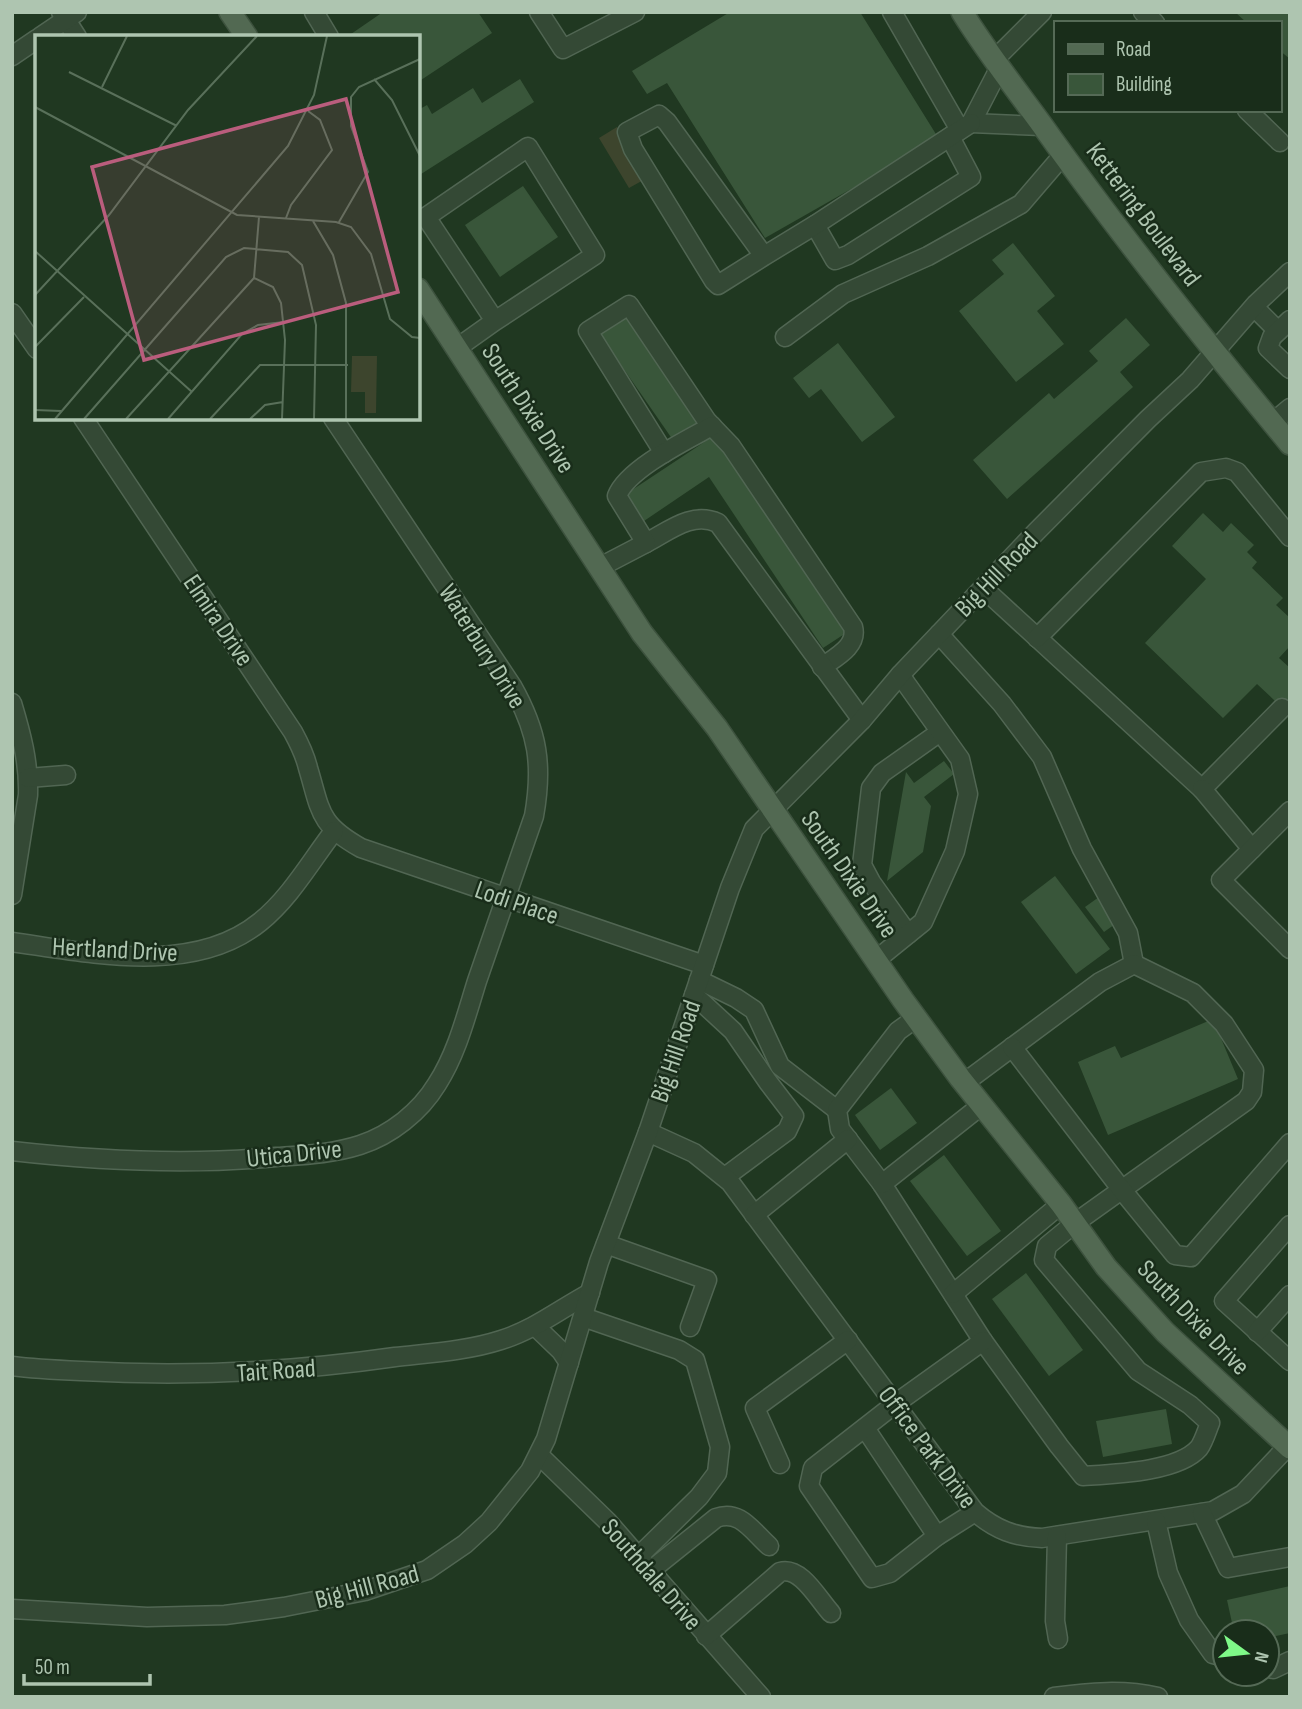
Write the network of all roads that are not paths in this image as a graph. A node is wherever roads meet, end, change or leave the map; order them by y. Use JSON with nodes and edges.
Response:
{"nodes":[{"id":1,"x":230,"y":12,"type":"edge"},
{"id":2,"x":314,"y":12,"type":"edge"},
{"id":3,"x":539,"y":12,"type":"edge"},
{"id":4,"x":635,"y":12,"type":"edge"},
{"id":5,"x":892,"y":12,"type":"edge"},
{"id":6,"x":962,"y":12,"type":"edge"},
{"id":7,"x":1036,"y":14,"type":"edge"},
{"id":8,"x":68,"y":15,"type":"edge"},
{"id":9,"x":43,"y":35,"type":"edge"},
{"id":10,"x":76,"y":35,"type":"edge"},
{"id":11,"x":246,"y":35,"type":"edge"},
{"id":12,"x":328,"y":35,"type":"edge"},
{"id":13,"x":35,"y":41,"type":"edge"},
{"id":14,"x":12,"y":56,"type":"edge"},
{"id":15,"x":997,"y":63,"type":"junction"},
{"id":16,"x":1249,"y":112,"type":"edge"},
{"id":17,"x":1042,"y":126,"type":"junction"},
{"id":18,"x":960,"y":130,"type":"junction"},
{"id":19,"x":1280,"y":142,"type":"dead end"},
{"id":20,"x":1063,"y":155,"type":"junction"},
{"id":21,"x":815,"y":225,"type":"junction"},
{"id":22,"x":764,"y":256,"type":"junction"},
{"id":23,"x":1290,"y":272,"type":"edge"},
{"id":24,"x":420,"y":292,"type":"edge"},
{"id":25,"x":1254,"y":307,"type":"junction"},
{"id":26,"x":12,"y":313,"type":"edge"},
{"id":27,"x":495,"y":321,"type":"junction"},
{"id":28,"x":1284,"y":326,"type":"edge"},
{"id":29,"x":785,"y":338,"type":"dead end"},
{"id":30,"x":35,"y":346,"type":"edge"},
{"id":31,"x":457,"y":348,"type":"junction"},
{"id":32,"x":1214,"y":354,"type":"junction"},
{"id":33,"x":1290,"y":369,"type":"edge"},
{"id":34,"x":1290,"y":408,"type":"edge"},
{"id":35,"x":84,"y":420,"type":"edge"},
{"id":36,"x":333,"y":420,"type":"edge"},
{"id":37,"x":1272,"y":423,"type":"junction"},
{"id":38,"x":712,"y":426,"type":"junction"},
{"id":39,"x":1290,"y":443,"type":"edge"},
{"id":40,"x":664,"y":453,"type":"junction"},
{"id":41,"x":1290,"y":537,"type":"edge"},
{"id":42,"x":646,"y":543,"type":"junction"},
{"id":43,"x":600,"y":567,"type":"junction"},
{"id":44,"x":983,"y":588,"type":"junction"},
{"id":45,"x":939,"y":634,"type":"junction"},
{"id":46,"x":1037,"y":638,"type":"junction"},
{"id":47,"x":822,"y":667,"type":"junction"},
{"id":48,"x":900,"y":675,"type":"junction"},
{"id":49,"x":12,"y":703,"type":"edge"},
{"id":50,"x":1282,"y":708,"type":"dead end"},
{"id":51,"x":862,"y":720,"type":"junction"},
{"id":52,"x":940,"y":732,"type":"junction"},
{"id":53,"x":65,"y":775,"type":"dead end"},
{"id":54,"x":29,"y":778,"type":"junction"},
{"id":55,"x":1202,"y":789,"type":"junction"},
{"id":56,"x":773,"y":811,"type":"junction"},
{"id":57,"x":1290,"y":811,"type":"edge"},
{"id":58,"x":334,"y":831,"type":"junction"},
{"id":59,"x":1252,"y":849,"type":"junction"},
{"id":60,"x":12,"y":895,"type":"edge"},
{"id":61,"x":506,"y":898,"type":"junction"},
{"id":62,"x":908,"y":933,"type":"junction"},
{"id":63,"x":12,"y":942,"type":"edge"},
{"id":64,"x":1290,"y":949,"type":"edge"},
{"id":65,"x":876,"y":960,"type":"junction"},
{"id":66,"x":1134,"y":964,"type":"junction"},
{"id":67,"x":699,"y":980,"type":"junction"},
{"id":68,"x":916,"y":1017,"type":"junction"},
{"id":69,"x":1012,"y":1047,"type":"junction"},
{"id":70,"x":964,"y":1083,"type":"junction"},
{"id":71,"x":982,"y":1105,"type":"junction"},
{"id":72,"x":837,"y":1110,"type":"junction"},
{"id":73,"x":648,"y":1132,"type":"junction"},
{"id":74,"x":848,"y":1139,"type":"junction"},
{"id":75,"x":1290,"y":1143,"type":"edge"},
{"id":76,"x":12,"y":1151,"type":"edge"},
{"id":77,"x":725,"y":1177,"type":"junction"},
{"id":78,"x":882,"y":1184,"type":"junction"},
{"id":79,"x":1122,"y":1190,"type":"junction"},
{"id":80,"x":1061,"y":1204,"type":"junction"},
{"id":81,"x":754,"y":1215,"type":"junction"},
{"id":82,"x":1075,"y":1223,"type":"junction"},
{"id":83,"x":1290,"y":1225,"type":"edge"},
{"id":84,"x":606,"y":1244,"type":"junction"},
{"id":85,"x":590,"y":1293,"type":"junction"},
{"id":86,"x":953,"y":1294,"type":"junction"},
{"id":87,"x":1290,"y":1295,"type":"edge"},
{"id":88,"x":583,"y":1317,"type":"junction"},
{"id":89,"x":536,"y":1326,"type":"junction"},
{"id":90,"x":690,"y":1327,"type":"dead end"},
{"id":91,"x":1257,"y":1332,"type":"junction"},
{"id":92,"x":848,"y":1340,"type":"junction"},
{"id":93,"x":984,"y":1341,"type":"junction"},
{"id":94,"x":1290,"y":1362,"type":"edge"},
{"id":95,"x":569,"y":1363,"type":"junction"},
{"id":96,"x":12,"y":1366,"type":"edge"},
{"id":97,"x":895,"y":1404,"type":"junction"},
{"id":98,"x":865,"y":1428,"type":"junction"},
{"id":99,"x":1289,"y":1447,"type":"edge"},
{"id":100,"x":539,"y":1455,"type":"junction"},
{"id":101,"x":780,"y":1464,"type":"dead end"},
{"id":102,"x":975,"y":1513,"type":"junction"},
{"id":103,"x":1202,"y":1513,"type":"junction"},
{"id":104,"x":1156,"y":1521,"type":"junction"},
{"id":105,"x":937,"y":1536,"type":"junction"},
{"id":106,"x":1057,"y":1536,"type":"junction"},
{"id":107,"x":769,"y":1546,"type":"dead end"},
{"id":108,"x":638,"y":1557,"type":"junction"},
{"id":109,"x":1290,"y":1558,"type":"edge"},
{"id":110,"x":650,"y":1571,"type":"junction"},
{"id":111,"x":12,"y":1609,"type":"edge"},
{"id":112,"x":831,"y":1613,"type":"dead end"},
{"id":113,"x":706,"y":1636,"type":"junction"},
{"id":114,"x":1058,"y":1639,"type":"dead end"},
{"id":115,"x":1211,"y":1651,"type":"edge"},
{"id":116,"x":761,"y":1697,"type":"edge"},
{"id":117,"x":1054,"y":1697,"type":"edge"},
{"id":118,"x":1158,"y":1697,"type":"edge"}],
"edges":[{"from":1,"to":11,"type":"main road"},
{"from":2,"to":12,"type":"street"},
{"from":3,"to":4,"type":"street"},
{"from":5,"to":18,"type":"street"},
{"from":6,"to":15,"type":"main road","name":"Kettering Boulevard"},
{"from":7,"to":15,"type":"street"},
{"from":8,"to":9,"type":"street"},
{"from":8,"to":10,"type":"street"},
{"from":13,"to":14,"type":"street"},
{"from":15,"to":17,"type":"main road","name":"Kettering Boulevard"},
{"from":15,"to":18,"type":"street"},
{"from":16,"to":19,"type":"street"},
{"from":17,"to":18,"type":"street"},
{"from":17,"to":20,"type":"main road","name":"Kettering Boulevard"},
{"from":18,"to":21,"type":"street"},
{"from":18,"to":21,"type":"street"},
{"from":20,"to":29,"type":"street"},
{"from":20,"to":32,"type":"main road","name":"Kettering Boulevard"},
{"from":21,"to":22,"type":"street"},
{"from":22,"to":22,"type":"street"},
{"from":23,"to":25,"type":"street","name":"Big Hill Road"},
{"from":24,"to":31,"type":"main road","name":"South Dixie Drive"},
{"from":25,"to":28,"type":"street"},
{"from":25,"to":32,"type":"street","name":"Big Hill Road"},
{"from":26,"to":30,"type":"street"},
{"from":27,"to":27,"type":"street"},
{"from":27,"to":31,"type":"street"},
{"from":28,"to":33,"type":"street"},
{"from":31,"to":43,"type":"main road","name":"South Dixie Drive"},
{"from":32,"to":37,"type":"main road","name":"Kettering Boulevard"},
{"from":32,"to":44,"type":"street","name":"Big Hill Road"},
{"from":34,"to":37,"type":"street"},
{"from":35,"to":58,"type":"street","name":"Elmira Drive"},
{"from":36,"to":61,"type":"street","name":"Waterbury Drive"},
{"from":37,"to":39,"type":"main road","name":"Kettering Boulevard"},
{"from":38,"to":40,"type":"street"},
{"from":38,"to":40,"type":"street"},
{"from":38,"to":47,"type":"street"},
{"from":40,"to":42,"type":"street"},
{"from":41,"to":46,"type":"street"},
{"from":42,"to":43,"type":"street"},
{"from":42,"to":47,"type":"street"},
{"from":43,"to":56,"type":"main road","name":"South Dixie Drive"},
{"from":44,"to":45,"type":"street","name":"Big Hill Road"},
{"from":44,"to":46,"type":"street"},
{"from":45,"to":48,"type":"street","name":"Big Hill Road"},
{"from":45,"to":66,"type":"street"},
{"from":46,"to":55,"type":"street"},
{"from":47,"to":51,"type":"street"},
{"from":48,"to":51,"type":"street","name":"Big Hill Road"},
{"from":48,"to":52,"type":"street"},
{"from":49,"to":54,"type":"street"},
{"from":50,"to":55,"type":"street"},
{"from":51,"to":56,"type":"street","name":"Big Hill Road"},
{"from":52,"to":62,"type":"street"},
{"from":52,"to":62,"type":"street"},
{"from":53,"to":54,"type":"street"},
{"from":54,"to":60,"type":"street"},
{"from":55,"to":59,"type":"street"},
{"from":56,"to":65,"type":"main road","name":"South Dixie Drive"},
{"from":56,"to":67,"type":"street","name":"Big Hill Road"},
{"from":57,"to":59,"type":"street"},
{"from":58,"to":61,"type":"street","name":"Lodi Place"},
{"from":58,"to":63,"type":"street","name":"Hertland Drive"},
{"from":59,"to":64,"type":"street"},
{"from":61,"to":67,"type":"street","name":"Lodi Place"},
{"from":61,"to":76,"type":"street","name":"Utica Drive"},
{"from":62,"to":65,"type":"street"},
{"from":65,"to":68,"type":"main road","name":"South Dixie Drive"},
{"from":66,"to":69,"type":"street"},
{"from":66,"to":79,"type":"street"},
{"from":67,"to":72,"type":"street","name":"Lodi Place"},
{"from":67,"to":73,"type":"street","name":"Big Hill Road"},
{"from":67,"to":77,"type":"street"},
{"from":68,"to":70,"type":"main road","name":"South Dixie Drive"},
{"from":68,"to":72,"type":"street"},
{"from":69,"to":70,"type":"street"},
{"from":69,"to":79,"type":"street"},
{"from":70,"to":71,"type":"main road","name":"South Dixie Drive"},
{"from":71,"to":78,"type":"street"},
{"from":71,"to":80,"type":"main road","name":"South Dixie Drive"},
{"from":72,"to":74,"type":"street"},
{"from":73,"to":77,"type":"street","name":"Office Park Drive"},
{"from":73,"to":84,"type":"street","name":"Big Hill Road"},
{"from":74,"to":78,"type":"street"},
{"from":74,"to":81,"type":"street"},
{"from":75,"to":79,"type":"street"},
{"from":77,"to":81,"type":"street","name":"Office Park Drive"},
{"from":78,"to":86,"type":"street"},
{"from":79,"to":82,"type":"street"},
{"from":80,"to":82,"type":"main road","name":"South Dixie Drive"},
{"from":80,"to":86,"type":"street"},
{"from":81,"to":92,"type":"street","name":"Office Park Drive"},
{"from":82,"to":93,"type":"street"},
{"from":82,"to":99,"type":"main road","name":"South Dixie Drive"},
{"from":83,"to":91,"type":"street"},
{"from":84,"to":85,"type":"street","name":"Big Hill Road"},
{"from":84,"to":90,"type":"street"},
{"from":85,"to":88,"type":"street","name":"Big Hill Road"},
{"from":85,"to":89,"type":"street","name":"Tait Road"},
{"from":86,"to":93,"type":"street"},
{"from":87,"to":91,"type":"street"},
{"from":88,"to":95,"type":"street","name":"Big Hill Road"},
{"from":88,"to":108,"type":"street"},
{"from":89,"to":95,"type":"street"},
{"from":89,"to":96,"type":"street","name":"Tait Road"},
{"from":91,"to":94,"type":"street"},
{"from":92,"to":97,"type":"street","name":"Office Park Drive"},
{"from":92,"to":101,"type":"street"},
{"from":93,"to":97,"type":"street"},
{"from":95,"to":100,"type":"street","name":"Big Hill Road"},
{"from":97,"to":98,"type":"street"},
{"from":97,"to":102,"type":"street","name":"Office Park Drive"},
{"from":98,"to":105,"type":"street"},
{"from":98,"to":105,"type":"street"},
{"from":99,"to":103,"type":"street","name":"Office Park Drive"},
{"from":100,"to":108,"type":"street","name":"Southdale Drive"},
{"from":100,"to":111,"type":"street","name":"Big Hill Road"},
{"from":102,"to":105,"type":"street"},
{"from":102,"to":106,"type":"street","name":"Office Park Drive"},
{"from":103,"to":104,"type":"street","name":"Office Park Drive"},
{"from":103,"to":109,"type":"street"},
{"from":104,"to":106,"type":"street","name":"Office Park Drive"},
{"from":104,"to":115,"type":"street"},
{"from":106,"to":114,"type":"street"},
{"from":107,"to":110,"type":"street"},
{"from":108,"to":110,"type":"street","name":"Southdale Drive"},
{"from":110,"to":113,"type":"street","name":"Southdale Drive"},
{"from":112,"to":113,"type":"street"},
{"from":113,"to":116,"type":"street","name":"Southdale Drive"},
{"from":117,"to":118,"type":"street"}]}
